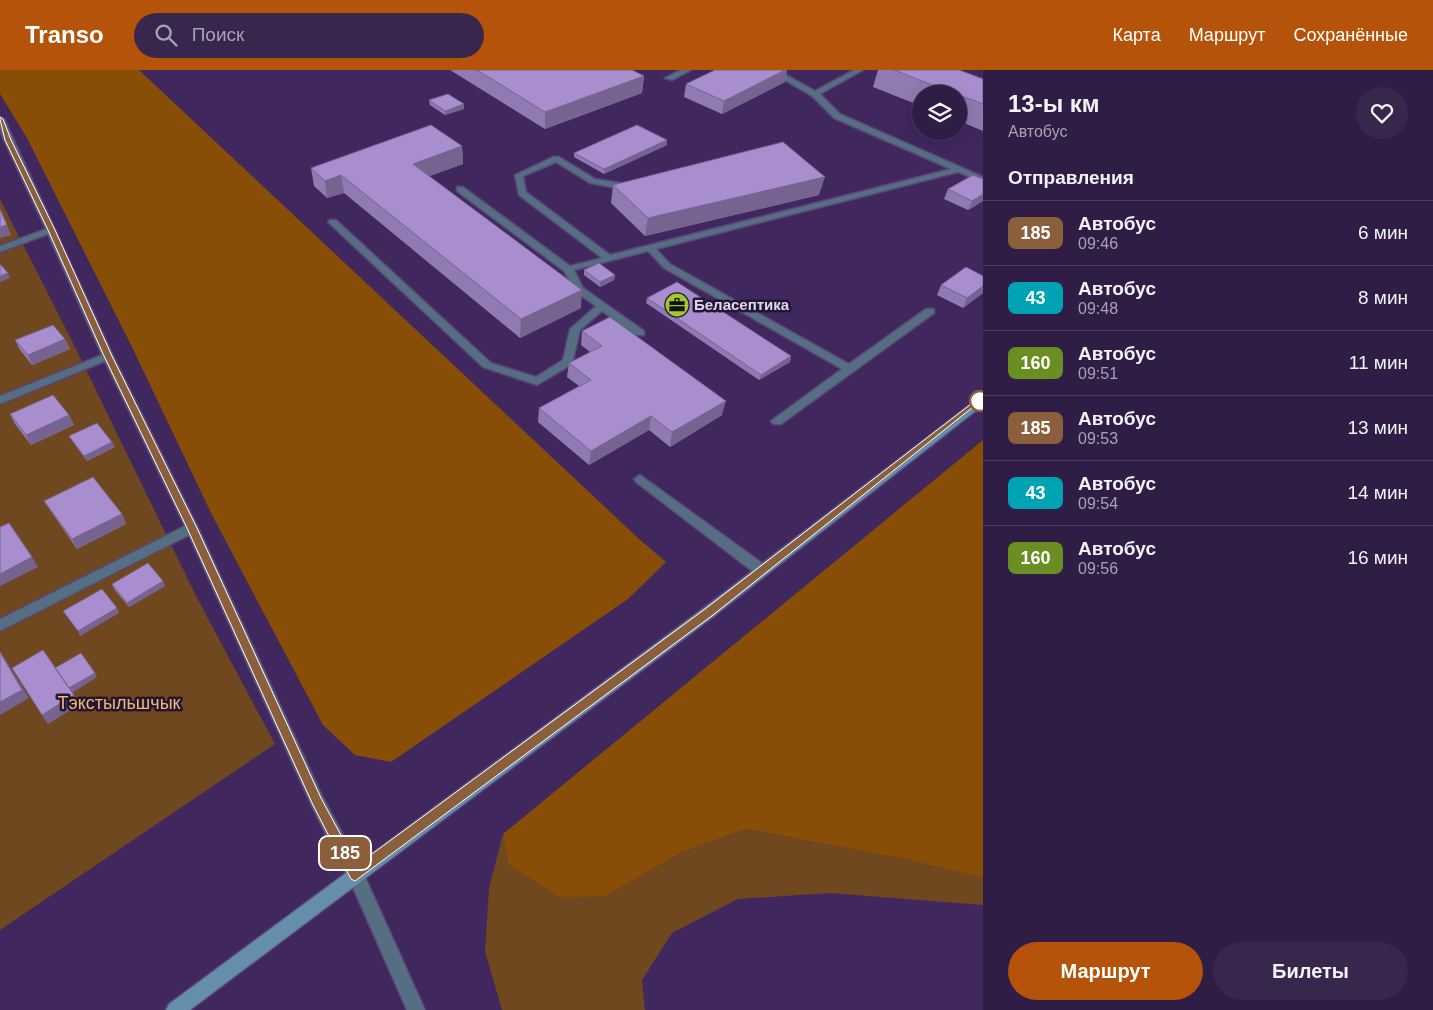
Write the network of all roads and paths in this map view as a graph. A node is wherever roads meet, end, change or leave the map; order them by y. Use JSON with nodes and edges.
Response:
{"nodes":[{"id":1,"x":687,"y":70,"type":"edge"},
{"id":2,"x":772,"y":70,"type":"edge"},
{"id":3,"x":859,"y":70,"type":"edge"},
{"id":4,"x":669,"y":78,"type":"dead end"},
{"id":5,"x":815,"y":94,"type":"junction"},
{"id":6,"x":0,"y":119,"type":"edge"},
{"id":7,"x":4,"y":141,"type":"edge"},
{"id":8,"x":957,"y":170,"type":"junction"},
{"id":9,"x":983,"y":180,"type":"edge"},
{"id":10,"x":627,"y":187,"type":"edge"},
{"id":11,"x":460,"y":189,"type":"dead end"},
{"id":12,"x":333,"y":222,"type":"dead end"},
{"id":13,"x":52,"y":230,"type":"junction"},
{"id":14,"x":649,"y":247,"type":"junction"},
{"id":15,"x":0,"y":249,"type":"edge"},
{"id":16,"x":608,"y":258,"type":"junction"},
{"id":17,"x":568,"y":268,"type":"junction"},
{"id":18,"x":602,"y":306,"type":"junction"},
{"id":19,"x":930,"y":311,"type":"dead end"},
{"id":20,"x":640,"y":333,"type":"dead end"},
{"id":21,"x":108,"y":356,"type":"junction"},
{"id":22,"x":850,"y":369,"type":"junction"},
{"id":23,"x":983,"y":399,"type":"edge"},
{"id":24,"x":0,"y":400,"type":"edge"},
{"id":25,"x":777,"y":421,"type":"dead end"},
{"id":26,"x":640,"y":479,"type":"dead end"},
{"id":27,"x":192,"y":528,"type":"junction"},
{"id":28,"x":761,"y":570,"type":"junction"},
{"id":29,"x":0,"y":625,"type":"edge"},
{"id":30,"x":355,"y":874,"type":"junction"},
{"id":31,"x":175,"y":1010,"type":"edge"},
{"id":32,"x":416,"y":1010,"type":"edge"}],
"edges":[{"from":1,"to":4,"type":"street"},
{"from":2,"to":5,"type":"street"},
{"from":3,"to":5,"type":"street"},
{"from":5,"to":8,"type":"street"},
{"from":6,"to":7,"type":"street"},
{"from":7,"to":13,"type":"street"},
{"from":8,"to":9,"type":"street"},
{"from":8,"to":14,"type":"street"},
{"from":10,"to":16,"type":"street"},
{"from":11,"to":17,"type":"street"},
{"from":12,"to":18,"type":"street"},
{"from":13,"to":15,"type":"street"},
{"from":13,"to":21,"type":"street"},
{"from":14,"to":16,"type":"street"},
{"from":14,"to":22,"type":"street"},
{"from":16,"to":17,"type":"street"},
{"from":17,"to":18,"type":"street"},
{"from":18,"to":20,"type":"street"},
{"from":19,"to":22,"type":"street"},
{"from":21,"to":24,"type":"street"},
{"from":21,"to":27,"type":"street"},
{"from":22,"to":25,"type":"street"},
{"from":23,"to":28,"type":"main road"},
{"from":26,"to":28,"type":"street"},
{"from":27,"to":29,"type":"street"},
{"from":27,"to":30,"type":"street"},
{"from":28,"to":30,"type":"main road"},
{"from":30,"to":31,"type":"main road"},
{"from":30,"to":32,"type":"street"}]}
